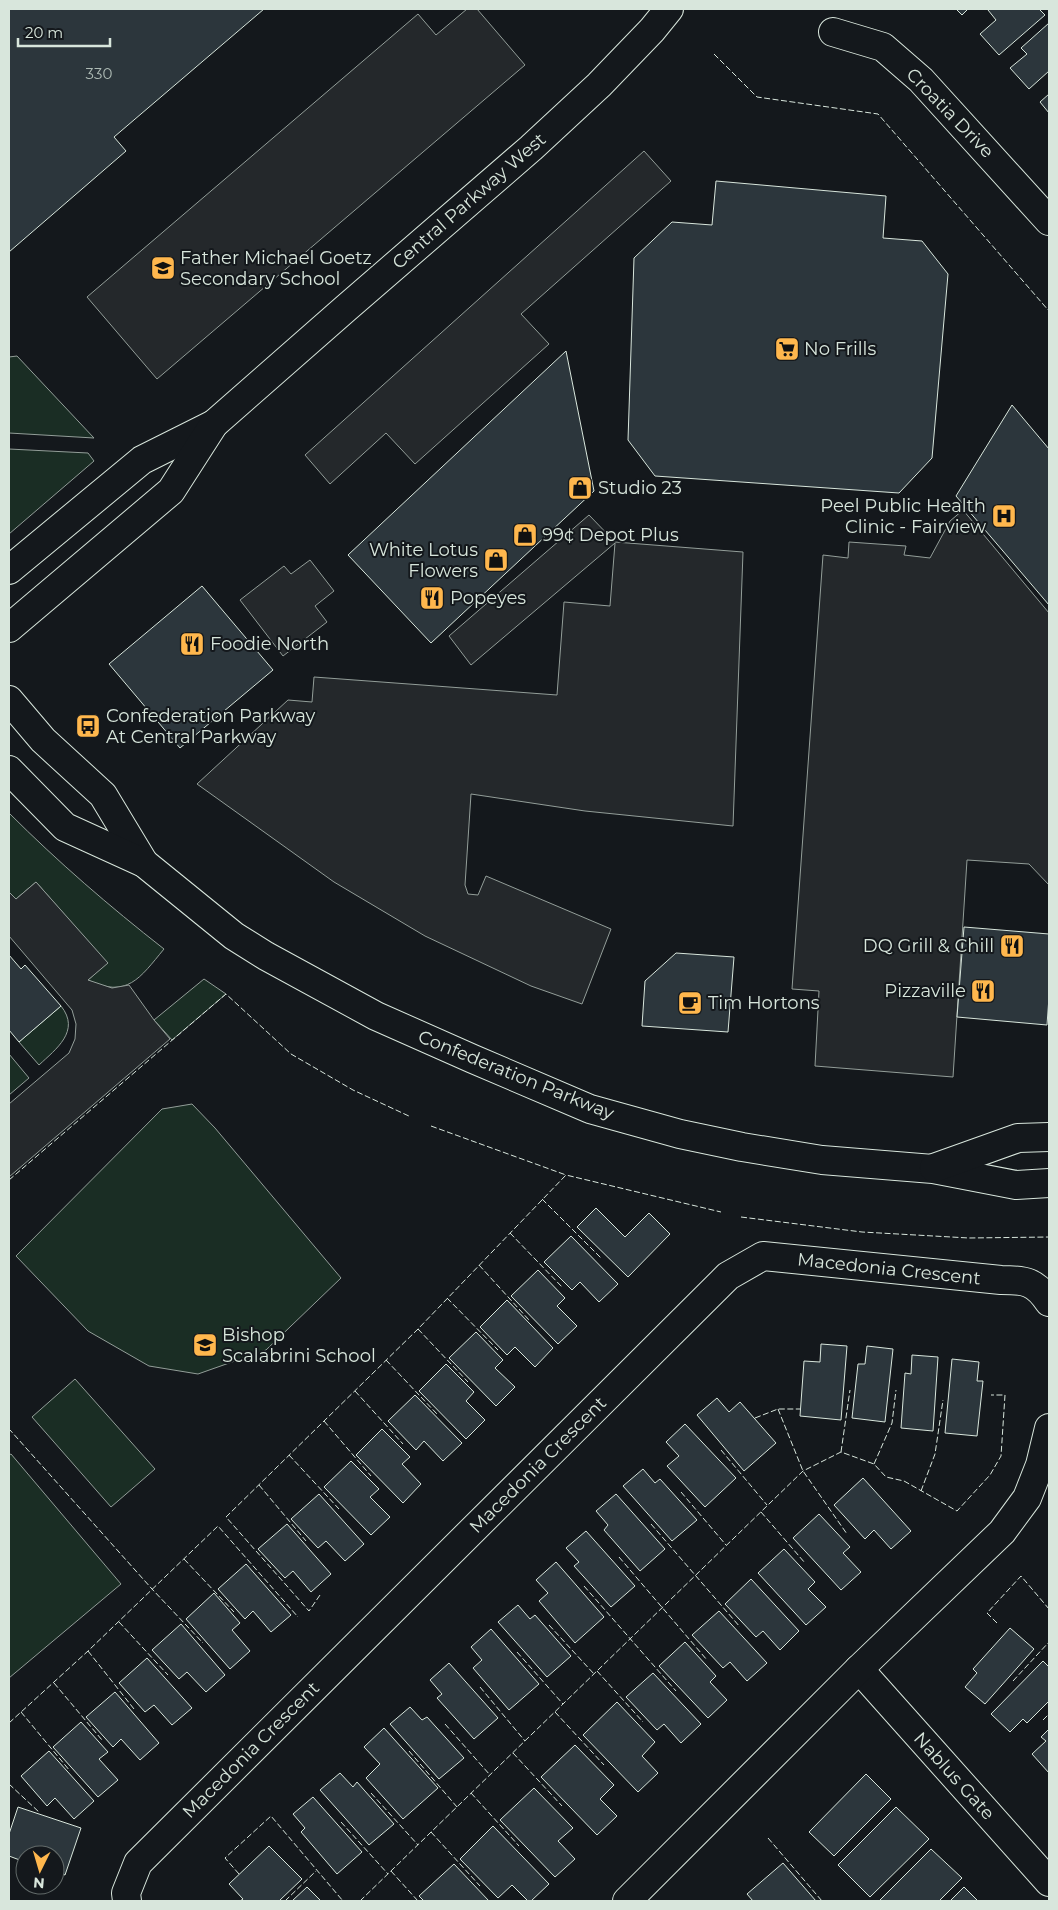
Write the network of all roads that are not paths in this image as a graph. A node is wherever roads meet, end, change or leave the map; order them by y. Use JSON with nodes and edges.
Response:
{"nodes":[{"id":1,"x":669,"y":9,"type":"edge"},
{"id":2,"x":833,"y":32,"type":"dead end"},
{"id":3,"x":1049,"y":221,"type":"edge"},
{"id":4,"x":214,"y":424,"type":"junction"},
{"id":5,"x":9,"y":570,"type":"edge"},
{"id":6,"x":9,"y":628,"type":"edge"},
{"id":7,"x":9,"y":700,"type":"edge"},
{"id":8,"x":9,"y":770,"type":"edge"},
{"id":9,"x":144,"y":863,"type":"junction"},
{"id":10,"x":1049,"y":1137,"type":"edge"},
{"id":11,"x":933,"y":1169,"type":"junction"},
{"id":12,"x":1049,"y":1183,"type":"edge"},
{"id":13,"x":1049,"y":1302,"type":"edge"},
{"id":14,"x":1049,"y":1428,"type":"edge"},
{"id":15,"x":859,"y":1669,"type":"junction"},
{"id":16,"x":1049,"y":1882,"type":"edge"},
{"id":17,"x":128,"y":1901,"type":"edge"},
{"id":18,"x":627,"y":1901,"type":"edge"}],
"edges":[{"from":1,"to":4,"type":"street","name":"Central Parkway West"},
{"from":2,"to":3,"type":"street","name":"Croatia Drive"},
{"from":4,"to":5,"type":"street","name":"Central Parkway West"},
{"from":4,"to":6,"type":"street","name":"Central Parkway West"},
{"from":7,"to":9,"type":"street","name":"Confederation Parkway"},
{"from":8,"to":9,"type":"street","name":"Confederation Parkway"},
{"from":9,"to":11,"type":"street","name":"Confederation Parkway"},
{"from":10,"to":11,"type":"street","name":"Confederation Parkway"},
{"from":11,"to":12,"type":"street","name":"Confederation Parkway"},
{"from":13,"to":17,"type":"street","name":"Macedonia Crescent"},
{"from":14,"to":15,"type":"street"},
{"from":15,"to":16,"type":"street","name":"Nablus Gate"},
{"from":15,"to":18,"type":"street"}]}
